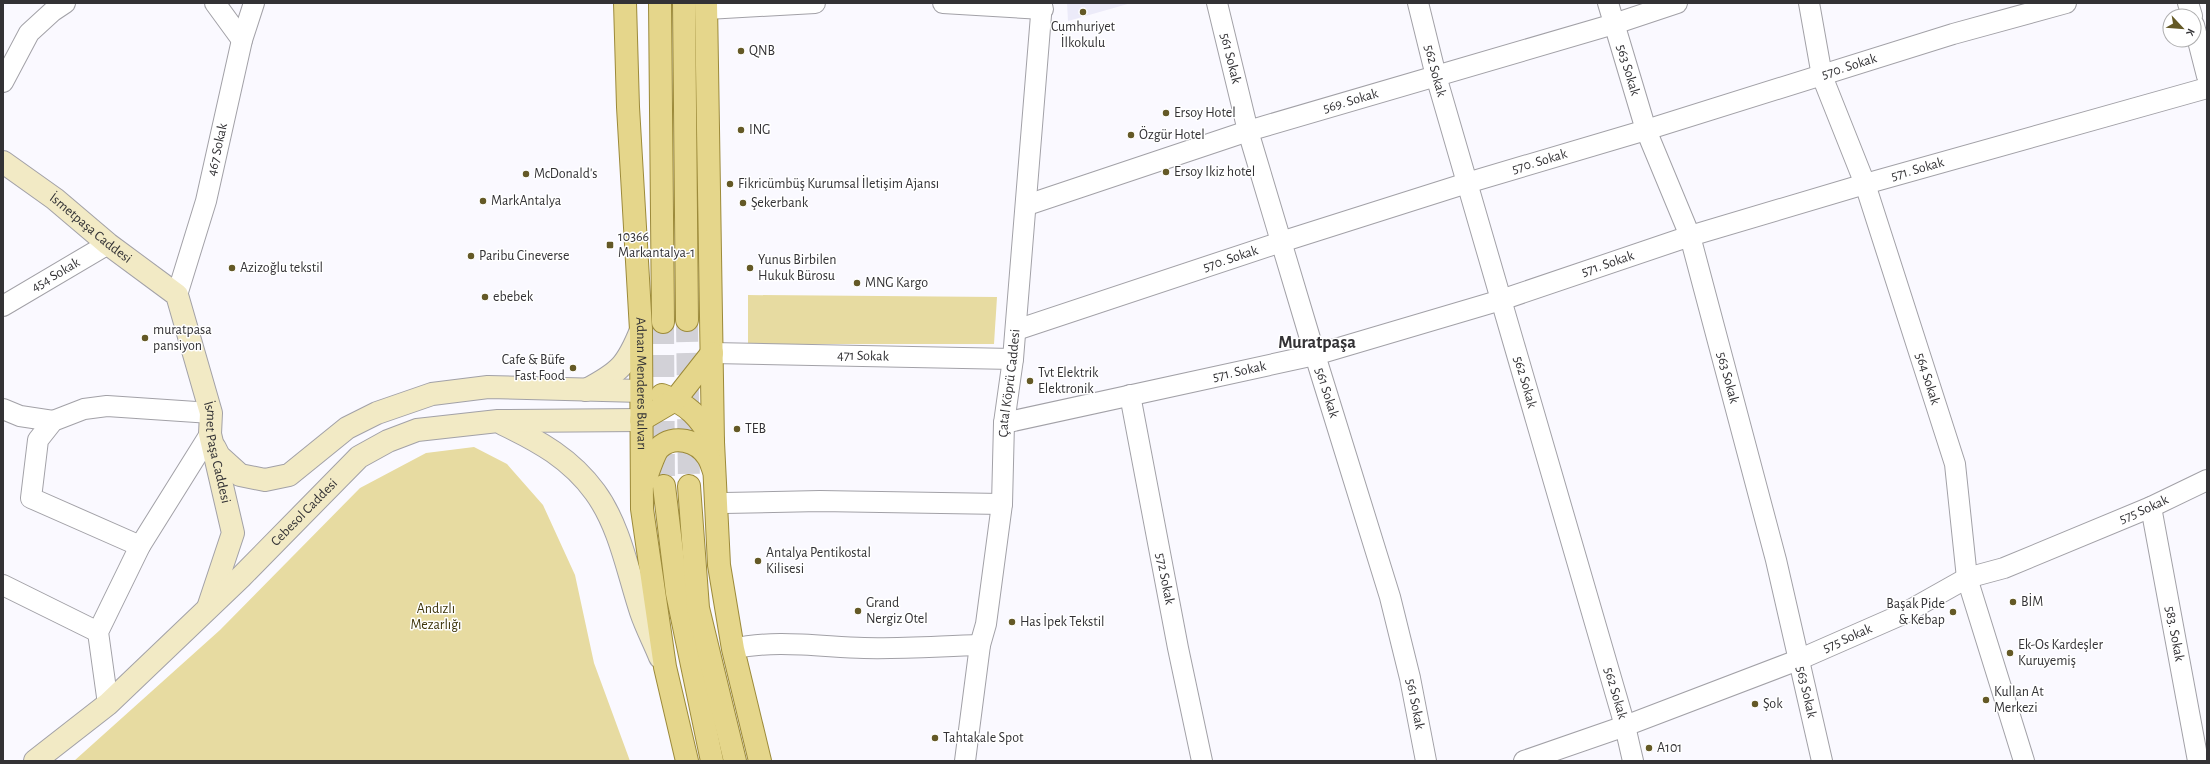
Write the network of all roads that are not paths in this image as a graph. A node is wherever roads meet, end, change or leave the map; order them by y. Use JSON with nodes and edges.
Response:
{"nodes":[{"id":1,"x":65,"y":3,"type":"edge"},
{"id":2,"x":215,"y":3,"type":"edge"},
{"id":3,"x":254,"y":3,"type":"edge"},
{"id":4,"x":625,"y":3,"type":"edge"},
{"id":5,"x":660,"y":3,"type":"edge"},
{"id":6,"x":684,"y":3,"type":"edge"},
{"id":7,"x":814,"y":3,"type":"edge"},
{"id":8,"x":943,"y":3,"type":"edge"},
{"id":9,"x":1217,"y":3,"type":"edge"},
{"id":10,"x":1418,"y":3,"type":"edge"},
{"id":11,"x":1608,"y":3,"type":"edge"},
{"id":12,"x":1677,"y":3,"type":"edge"},
{"id":13,"x":1809,"y":3,"type":"edge"},
{"id":14,"x":2066,"y":3,"type":"edge"},
{"id":15,"x":707,"y":6,"type":"edge"},
{"id":16,"x":1042,"y":6,"type":"edge"},
{"id":17,"x":1614,"y":24,"type":"junction"},
{"id":18,"x":242,"y":40,"type":"junction"},
{"id":19,"x":2200,"y":48,"type":"edge"},
{"id":20,"x":1436,"y":76,"type":"junction"},
{"id":21,"x":1822,"y":76,"type":"junction"},
{"id":22,"x":2207,"y":76,"type":"edge"},
{"id":23,"x":3,"y":82,"type":"edge"},
{"id":24,"x":2207,"y":88,"type":"edge"},
{"id":25,"x":1646,"y":130,"type":"junction"},
{"id":26,"x":1248,"y":131,"type":"junction"},
{"id":27,"x":3,"y":162,"type":"edge"},
{"id":28,"x":1467,"y":183,"type":"junction"},
{"id":29,"x":1866,"y":184,"type":"junction"},
{"id":30,"x":1027,"y":206,"type":"junction"},
{"id":31,"x":1690,"y":236,"type":"junction"},
{"id":32,"x":1281,"y":242,"type":"junction"},
{"id":33,"x":108,"y":244,"type":"junction"},
{"id":34,"x":177,"y":295,"type":"junction"},
{"id":35,"x":1501,"y":300,"type":"junction"},
{"id":36,"x":3,"y":306,"type":"edge"},
{"id":37,"x":687,"y":320,"type":"tunnel mouth"},
{"id":38,"x":663,"y":322,"type":"tunnel mouth"},
{"id":39,"x":641,"y":330,"type":"junction"},
{"id":40,"x":1016,"y":330,"type":"junction"},
{"id":41,"x":712,"y":353,"type":"junction"},
{"id":42,"x":1315,"y":355,"type":"junction"},
{"id":43,"x":1014,"y":359,"type":"junction"},
{"id":44,"x":586,"y":390,"type":"junction"},
{"id":45,"x":641,"y":391,"type":"junction"},
{"id":46,"x":1130,"y":395,"type":"junction"},
{"id":47,"x":675,"y":400,"type":"junction"},
{"id":48,"x":3,"y":409,"type":"edge"},
{"id":49,"x":211,"y":412,"type":"junction"},
{"id":50,"x":641,"y":420,"type":"junction"},
{"id":51,"x":53,"y":421,"type":"junction"},
{"id":52,"x":498,"y":421,"type":"junction"},
{"id":53,"x":1004,"y":423,"type":"junction"},
{"id":54,"x":210,"y":434,"type":"junction"},
{"id":55,"x":713,"y":442,"type":"junction"},
{"id":56,"x":714,"y":473,"type":"junction"},
{"id":57,"x":2207,"y":480,"type":"edge"},
{"id":58,"x":664,"y":486,"type":"tunnel mouth"},
{"id":59,"x":688,"y":486,"type":"tunnel mouth"},
{"id":60,"x":642,"y":488,"type":"junction"},
{"id":61,"x":724,"y":503,"type":"dead end"},
{"id":62,"x":1002,"y":504,"type":"junction"},
{"id":63,"x":2151,"y":507,"type":"junction"},
{"id":64,"x":140,"y":546,"type":"junction"},
{"id":65,"x":1967,"y":578,"type":"junction"},
{"id":66,"x":3,"y":585,"type":"edge"},
{"id":67,"x":207,"y":609,"type":"junction"},
{"id":68,"x":98,"y":632,"type":"junction"},
{"id":69,"x":980,"y":645,"type":"junction"},
{"id":70,"x":733,"y":649,"type":"junction"},
{"id":71,"x":1798,"y":660,"type":"junction"},
{"id":72,"x":665,"y":667,"type":"junction"},
{"id":73,"x":108,"y":704,"type":"junction"},
{"id":74,"x":1625,"y":726,"type":"junction"},
{"id":75,"x":35,"y":761,"type":"edge"},
{"id":76,"x":687,"y":761,"type":"edge"},
{"id":77,"x":712,"y":761,"type":"edge"},
{"id":78,"x":735,"y":761,"type":"edge"},
{"id":79,"x":760,"y":761,"type":"edge"},
{"id":80,"x":965,"y":761,"type":"edge"},
{"id":81,"x":1202,"y":761,"type":"edge"},
{"id":82,"x":1426,"y":761,"type":"edge"},
{"id":83,"x":1524,"y":761,"type":"edge"},
{"id":84,"x":1633,"y":761,"type":"edge"},
{"id":85,"x":1822,"y":761,"type":"edge"},
{"id":86,"x":2024,"y":761,"type":"edge"},
{"id":87,"x":2198,"y":761,"type":"edge"}],
"edges":[{"from":1,"to":23,"type":"street"},
{"from":2,"to":18,"type":"street"},
{"from":3,"to":18,"type":"street","name":"467 Sokak"},
{"from":4,"to":39,"type":"main road","name":"Adnan Menderes Bulvarı"},
{"from":5,"to":38,"type":"main road","name":"Adnan Menderes Bulvarı"},
{"from":6,"to":37,"type":"main road"},
{"from":7,"to":15,"type":"street"},
{"from":8,"to":16,"type":"street"},
{"from":9,"to":26,"type":"street","name":"561 Sokak"},
{"from":10,"to":20,"type":"street","name":"562 Sokak"},
{"from":11,"to":17,"type":"street","name":"563 Sokak"},
{"from":12,"to":17,"type":"street","name":"569. Sokak"},
{"from":13,"to":21,"type":"street","name":"564 Sokak"},
{"from":14,"to":21,"type":"street","name":"570. Sokak"},
{"from":15,"to":41,"type":"main road"},
{"from":16,"to":30,"type":"street","name":"Çatal Köprü Caddesi"},
{"from":17,"to":20,"type":"street","name":"569. Sokak"},
{"from":17,"to":25,"type":"street","name":"563 Sokak"},
{"from":18,"to":34,"type":"street","name":"467 Sokak"},
{"from":19,"to":22,"type":"street"},
{"from":20,"to":26,"type":"street","name":"569. Sokak"},
{"from":20,"to":28,"type":"street","name":"562 Sokak"},
{"from":21,"to":25,"type":"street","name":"570. Sokak"},
{"from":21,"to":29,"type":"street","name":"564 Sokak"},
{"from":24,"to":29,"type":"street","name":"571. Sokak"},
{"from":25,"to":28,"type":"street","name":"570. Sokak"},
{"from":25,"to":31,"type":"street","name":"563 Sokak"},
{"from":26,"to":30,"type":"street","name":"569. Sokak"},
{"from":26,"to":32,"type":"street","name":"561 Sokak"},
{"from":27,"to":33,"type":"main road","name":"İsmetpaşa Caddesi"},
{"from":28,"to":32,"type":"street","name":"570. Sokak"},
{"from":28,"to":35,"type":"street","name":"562 Sokak"},
{"from":29,"to":31,"type":"street","name":"571. Sokak"},
{"from":29,"to":65,"type":"street","name":"564 Sokak"},
{"from":30,"to":40,"type":"street","name":"Çatal Köprü Caddesi"},
{"from":31,"to":35,"type":"street","name":"571. Sokak"},
{"from":31,"to":71,"type":"street","name":"563 Sokak"},
{"from":32,"to":40,"type":"street","name":"570. Sokak"},
{"from":32,"to":42,"type":"street","name":"561 Sokak"},
{"from":33,"to":34,"type":"main road","name":"İsmetpaşa Caddesi"},
{"from":33,"to":36,"type":"street","name":"454 Sokak"},
{"from":34,"to":49,"type":"main road","name":"İsmet Paşa Caddesi"},
{"from":35,"to":42,"type":"street","name":"571. Sokak"},
{"from":35,"to":74,"type":"street","name":"562 Sokak"},
{"from":39,"to":44,"type":"main road"},
{"from":39,"to":45,"type":"main road","name":"Adnan Menderes Bulvarı"},
{"from":40,"to":43,"type":"street","name":"Çatal Köprü Caddesi"},
{"from":41,"to":43,"type":"street","name":"471 Sokak"},
{"from":41,"to":47,"type":"main road"},
{"from":41,"to":55,"type":"main road"},
{"from":42,"to":46,"type":"street","name":"571. Sokak"},
{"from":42,"to":82,"type":"street","name":"561 Sokak"},
{"from":43,"to":53,"type":"street","name":"Çatal Köprü Caddesi"},
{"from":44,"to":45,"type":"main road"},
{"from":44,"to":54,"type":"main road"},
{"from":45,"to":47,"type":"main road"},
{"from":45,"to":50,"type":"main road","name":"Adnan Menderes Bulvarı"},
{"from":46,"to":53,"type":"street","name":"571. Sokak"},
{"from":46,"to":81,"type":"street","name":"572 Sokak"},
{"from":47,"to":50,"type":"main road"},
{"from":47,"to":55,"type":"main road"},
{"from":48,"to":51,"type":"street"},
{"from":49,"to":51,"type":"street"},
{"from":49,"to":54,"type":"main road","name":"İsmet Paşa Caddesi"},
{"from":50,"to":52,"type":"main road","name":"Cebesol Caddesi"},
{"from":50,"to":60,"type":"main road","name":"Adnan Menderes Bulvarı"},
{"from":51,"to":64,"type":"street"},
{"from":52,"to":67,"type":"main road","name":"Cebesol Caddesi"},
{"from":52,"to":72,"type":"main road"},
{"from":53,"to":62,"type":"street","name":"Çatal Köprü Caddesi"},
{"from":54,"to":64,"type":"street"},
{"from":54,"to":67,"type":"main road","name":"İsmet Paşa Caddesi"},
{"from":55,"to":56,"type":"main road"},
{"from":56,"to":60,"type":"main road"},
{"from":56,"to":70,"type":"main road"},
{"from":57,"to":63,"type":"street","name":"575 Sokak"},
{"from":58,"to":77,"type":"main road"},
{"from":59,"to":78,"type":"main road"},
{"from":60,"to":72,"type":"main road","name":"Adnan Menderes Bulvarı"},
{"from":61,"to":62,"type":"street"},
{"from":62,"to":69,"type":"street","name":"Çatal Köprü Caddesi"},
{"from":63,"to":65,"type":"street","name":"575 Sokak"},
{"from":63,"to":87,"type":"street","name":"583. Sokak"},
{"from":64,"to":68,"type":"street"},
{"from":65,"to":71,"type":"street","name":"575 Sokak"},
{"from":65,"to":86,"type":"street","name":"564 Sokak"},
{"from":66,"to":68,"type":"street"},
{"from":67,"to":73,"type":"main road","name":"Cebesol Caddesi"},
{"from":68,"to":73,"type":"street"},
{"from":69,"to":70,"type":"street"},
{"from":69,"to":80,"type":"street","name":"Çatal Köprü Caddesi"},
{"from":70,"to":79,"type":"main road"},
{"from":71,"to":74,"type":"street","name":"575 Sokak"},
{"from":71,"to":85,"type":"street","name":"563 Sokak"},
{"from":72,"to":76,"type":"main road","name":"Adnan Menderes Bulvarı"},
{"from":73,"to":75,"type":"main road","name":"Cebesol Caddesi"},
{"from":74,"to":83,"type":"street","name":"575 Sokak"},
{"from":74,"to":84,"type":"street","name":"562 Sokak"}]}
